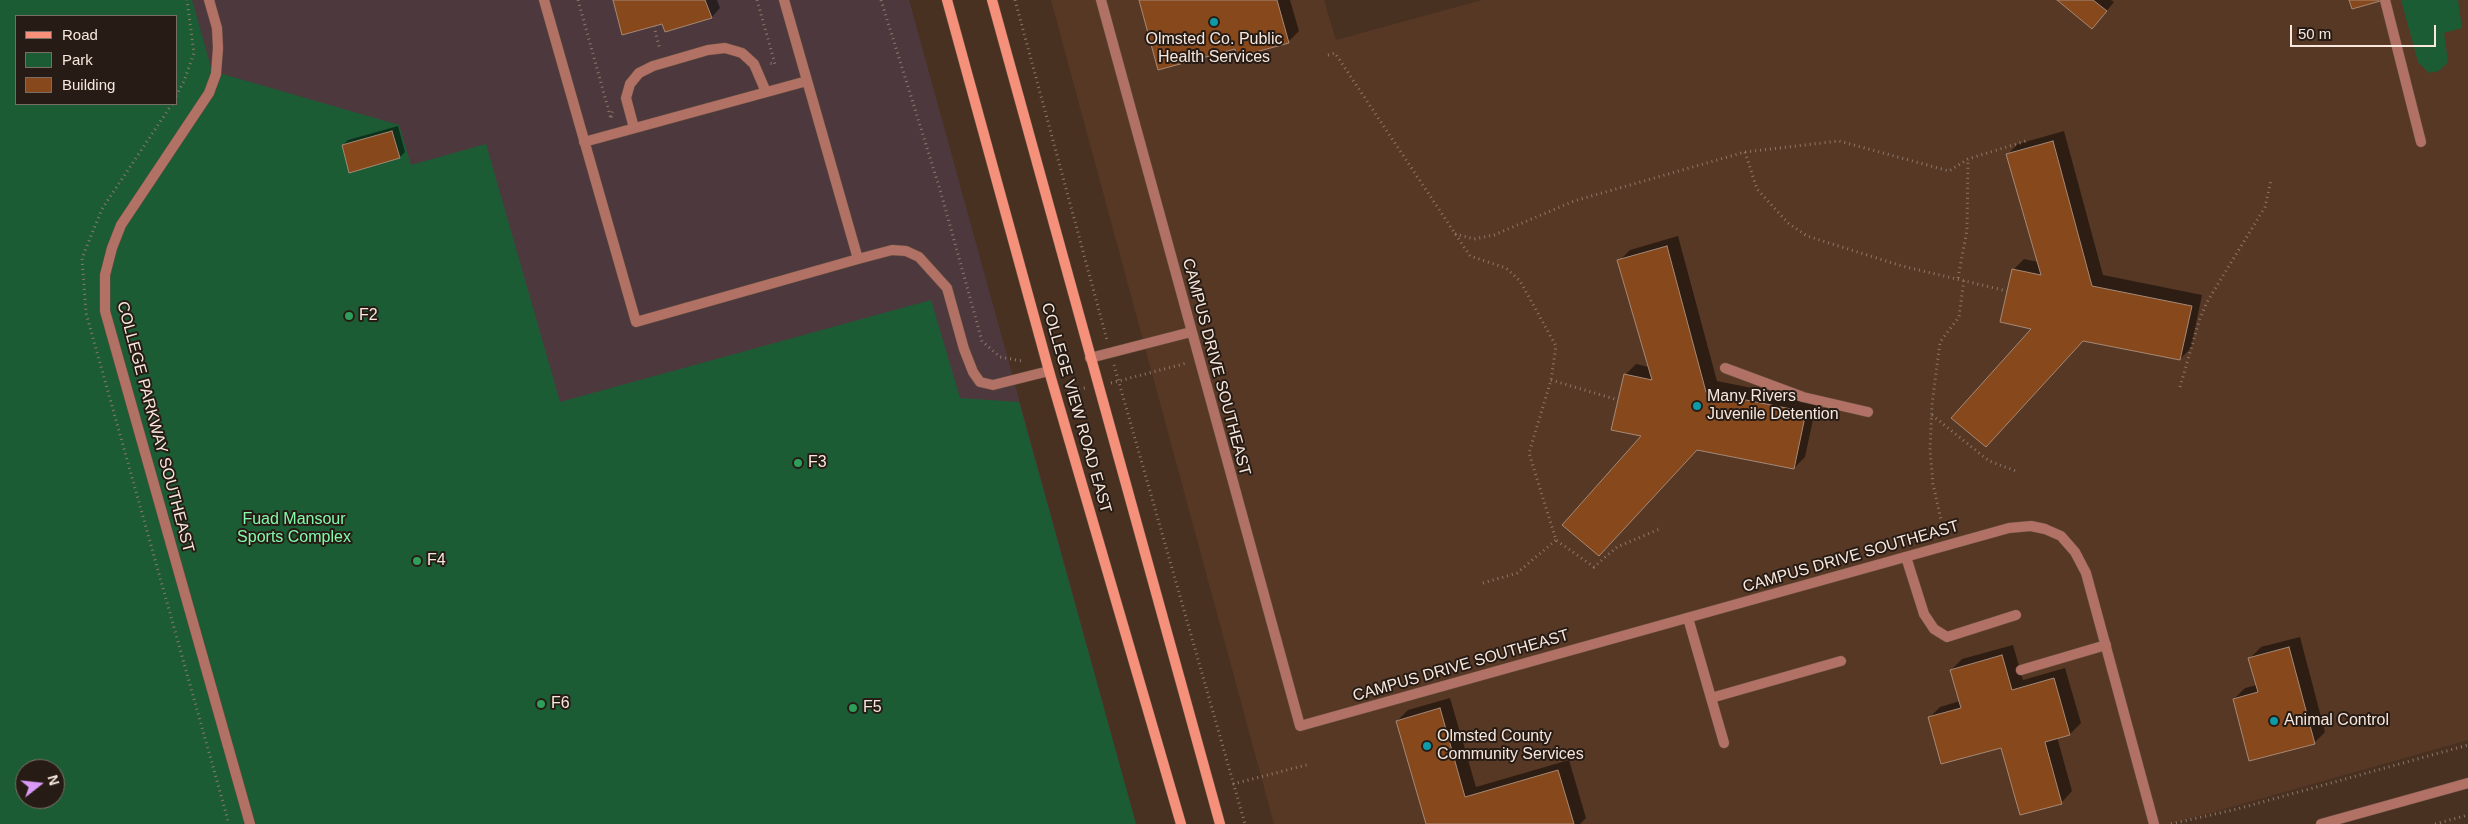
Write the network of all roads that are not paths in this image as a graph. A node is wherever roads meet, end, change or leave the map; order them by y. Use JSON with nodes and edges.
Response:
{"nodes":[{"id":1,"x":209,"y":0,"type":"edge"},
{"id":2,"x":544,"y":0,"type":"edge"},
{"id":3,"x":784,"y":0,"type":"edge"},
{"id":4,"x":947,"y":0,"type":"edge"},
{"id":5,"x":992,"y":0,"type":"edge"},
{"id":6,"x":1101,"y":0,"type":"edge"},
{"id":7,"x":2384,"y":0,"type":"edge"},
{"id":8,"x":808,"y":81,"type":"junction"},
{"id":9,"x":766,"y":92,"type":"junction"},
{"id":10,"x":634,"y":128,"type":"junction"},
{"id":11,"x":584,"y":142,"type":"junction"},
{"id":12,"x":2421,"y":142,"type":"dead end"},
{"id":13,"x":858,"y":259,"type":"junction"},
{"id":14,"x":1191,"y":332,"type":"junction"},
{"id":15,"x":1090,"y":358,"type":"junction"},
{"id":16,"x":1725,"y":368,"type":"dead end"},
{"id":17,"x":1050,"y":371,"type":"junction"},
{"id":18,"x":1868,"y":412,"type":"dead end"},
{"id":19,"x":1906,"y":557,"type":"junction"},
{"id":20,"x":2016,"y":616,"type":"dead end"},
{"id":21,"x":1688,"y":618,"type":"junction"},
{"id":22,"x":2106,"y":646,"type":"junction"},
{"id":23,"x":1841,"y":661,"type":"dead end"},
{"id":24,"x":2021,"y":670,"type":"dead end"},
{"id":25,"x":1711,"y":698,"type":"junction"},
{"id":26,"x":1724,"y":743,"type":"dead end"},
{"id":27,"x":2468,"y":783,"type":"edge"},
{"id":28,"x":250,"y":824,"type":"edge"},
{"id":29,"x":1181,"y":824,"type":"edge"},
{"id":30,"x":1220,"y":824,"type":"edge"},
{"id":31,"x":2154,"y":824,"type":"edge"},
{"id":32,"x":2321,"y":824,"type":"edge"}],
"edges":[{"from":1,"to":28,"type":"street","name":"COLLEGE PARKWAY SOUTHEAST"},
{"from":2,"to":11,"type":"street"},
{"from":3,"to":8,"type":"street"},
{"from":4,"to":17,"type":"main road","name":"COLLEGE VIEW ROAD EAST"},
{"from":5,"to":15,"type":"main road","name":"COLLEGE VIEW ROAD EAST"},
{"from":6,"to":14,"type":"street","name":"CAMPUS DRIVE SOUTHEAST"},
{"from":7,"to":12,"type":"street"},
{"from":8,"to":9,"type":"street"},
{"from":8,"to":13,"type":"street"},
{"from":9,"to":10,"type":"street"},
{"from":9,"to":10,"type":"street"},
{"from":10,"to":11,"type":"street"},
{"from":11,"to":13,"type":"street"},
{"from":13,"to":17,"type":"street"},
{"from":14,"to":15,"type":"street"},
{"from":14,"to":21,"type":"street","name":"CAMPUS DRIVE SOUTHEAST"},
{"from":15,"to":30,"type":"main road","name":"COLLEGE VIEW ROAD EAST"},
{"from":16,"to":18,"type":"street"},
{"from":17,"to":29,"type":"main road","name":"COLLEGE VIEW ROAD EAST"},
{"from":19,"to":20,"type":"street"},
{"from":19,"to":21,"type":"street","name":"CAMPUS DRIVE SOUTHEAST"},
{"from":19,"to":22,"type":"street","name":"CAMPUS DRIVE SOUTHEAST"},
{"from":21,"to":25,"type":"street"},
{"from":22,"to":24,"type":"street"},
{"from":22,"to":31,"type":"street","name":"CAMPUS DRIVE SOUTHEAST"},
{"from":23,"to":25,"type":"street"},
{"from":25,"to":26,"type":"street"},
{"from":27,"to":32,"type":"street"}]}
